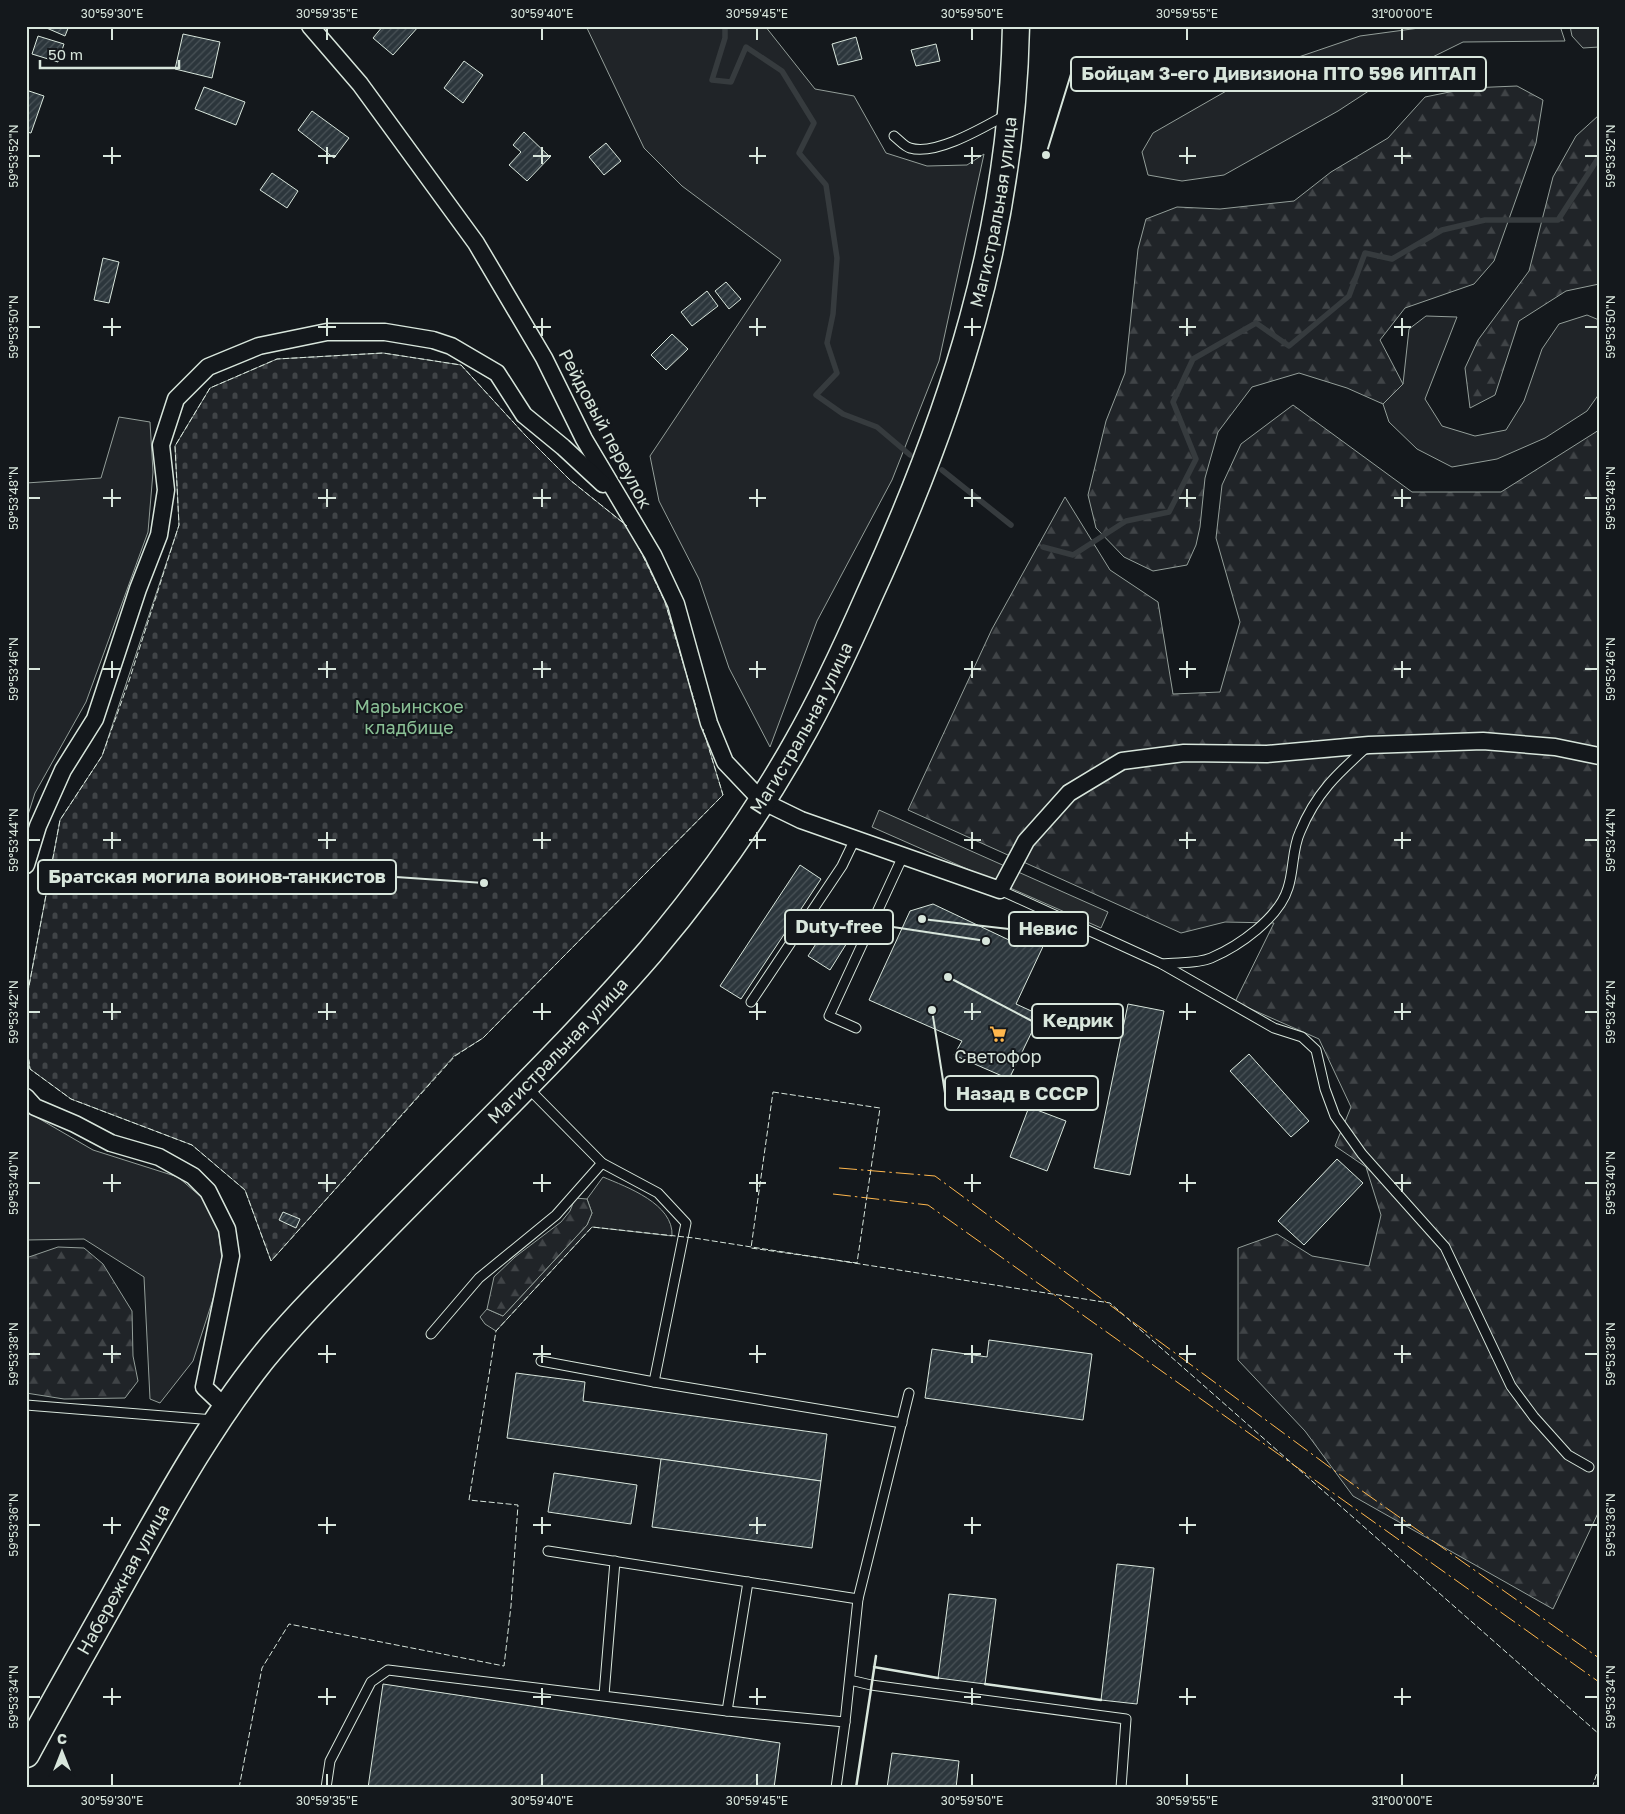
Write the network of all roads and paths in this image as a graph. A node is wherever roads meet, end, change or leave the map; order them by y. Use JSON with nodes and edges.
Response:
{"nodes":[{"id":1,"x":310,"y":26,"type":"edge"},
{"id":2,"x":1016,"y":26,"type":"edge"},
{"id":3,"x":1011,"y":112,"type":"junction"},
{"id":4,"x":894,"y":136,"type":"dead end"},
{"id":5,"x":625,"y":510,"type":"junction"},
{"id":6,"x":1369,"y":745,"type":"junction"},
{"id":7,"x":1599,"y":756,"type":"edge"},
{"id":8,"x":762,"y":801,"type":"junction"},
{"id":9,"x":855,"y":839,"type":"junction"},
{"id":10,"x":903,"y":856,"type":"junction"},
{"id":11,"x":26,"y":865,"type":"edge"},
{"id":12,"x":1000,"y":890,"type":"junction"},
{"id":13,"x":1162,"y":964,"type":"junction"},
{"id":14,"x":751,"y":1002,"type":"dead end"},
{"id":15,"x":856,"y":1028,"type":"dead end"},
{"id":16,"x":525,"y":1085,"type":"junction"},
{"id":17,"x":29,"y":1106,"type":"edge"},
{"id":18,"x":602,"y":1163,"type":"junction"},
{"id":19,"x":431,"y":1334,"type":"dead end"},
{"id":20,"x":541,"y":1360,"type":"dead end"},
{"id":21,"x":654,"y":1382,"type":"junction"},
{"id":22,"x":909,"y":1393,"type":"dead end"},
{"id":23,"x":26,"y":1405,"type":"edge"},
{"id":24,"x":221,"y":1414,"type":"junction"},
{"id":25,"x":902,"y":1423,"type":"junction"},
{"id":26,"x":1589,"y":1467,"type":"dead end"},
{"id":27,"x":548,"y":1551,"type":"dead end"},
{"id":28,"x":615,"y":1561,"type":"junction"},
{"id":29,"x":748,"y":1582,"type":"junction"},
{"id":30,"x":858,"y":1599,"type":"junction"},
{"id":31,"x":850,"y":1680,"type":"junction"},
{"id":32,"x":604,"y":1695,"type":"junction"},
{"id":33,"x":727,"y":1711,"type":"junction"},
{"id":34,"x":845,"y":1722,"type":"junction"},
{"id":35,"x":26,"y":1754,"type":"edge"},
{"id":36,"x":326,"y":1788,"type":"edge"},
{"id":37,"x":836,"y":1788,"type":"edge"},
{"id":38,"x":1121,"y":1788,"type":"edge"}],
"edges":[{"from":1,"to":5,"type":"street","name":"Рейдовый переулок"},
{"from":2,"to":3,"type":"main road","name":"Магистральная улица"},
{"from":3,"to":4,"type":"lane"},
{"from":3,"to":8,"type":"main road","name":"Магистральная улица"},
{"from":5,"to":8,"type":"street","name":"Рейдовый переулок"},
{"from":5,"to":11,"type":"street"},
{"from":6,"to":7,"type":"street"},
{"from":6,"to":12,"type":"street"},
{"from":6,"to":13,"type":"lane"},
{"from":8,"to":9,"type":"street"},
{"from":8,"to":16,"type":"main road","name":"Магистральная улица"},
{"from":9,"to":10,"type":"street"},
{"from":9,"to":14,"type":"lane"},
{"from":10,"to":12,"type":"street"},
{"from":10,"to":15,"type":"lane"},
{"from":12,"to":13,"type":"lane"},
{"from":13,"to":26,"type":"lane"},
{"from":16,"to":18,"type":"lane"},
{"from":16,"to":24,"type":"main road","name":"Магистральная улица"},
{"from":17,"to":24,"type":"street"},
{"from":18,"to":19,"type":"lane"},
{"from":18,"to":21,"type":"lane"},
{"from":20,"to":21,"type":"lane"},
{"from":21,"to":25,"type":"lane"},
{"from":22,"to":25,"type":"lane"},
{"from":23,"to":24,"type":"lane"},
{"from":24,"to":35,"type":"main road","name":"Набережная улица"},
{"from":25,"to":30,"type":"lane"},
{"from":27,"to":28,"type":"lane"},
{"from":28,"to":29,"type":"lane"},
{"from":28,"to":32,"type":"lane"},
{"from":29,"to":30,"type":"lane"},
{"from":29,"to":33,"type":"lane"},
{"from":30,"to":31,"type":"lane"},
{"from":31,"to":34,"type":"lane"},
{"from":31,"to":38,"type":"lane"},
{"from":32,"to":33,"type":"lane"},
{"from":32,"to":36,"type":"lane"},
{"from":33,"to":34,"type":"lane"},
{"from":34,"to":37,"type":"lane"}]}
